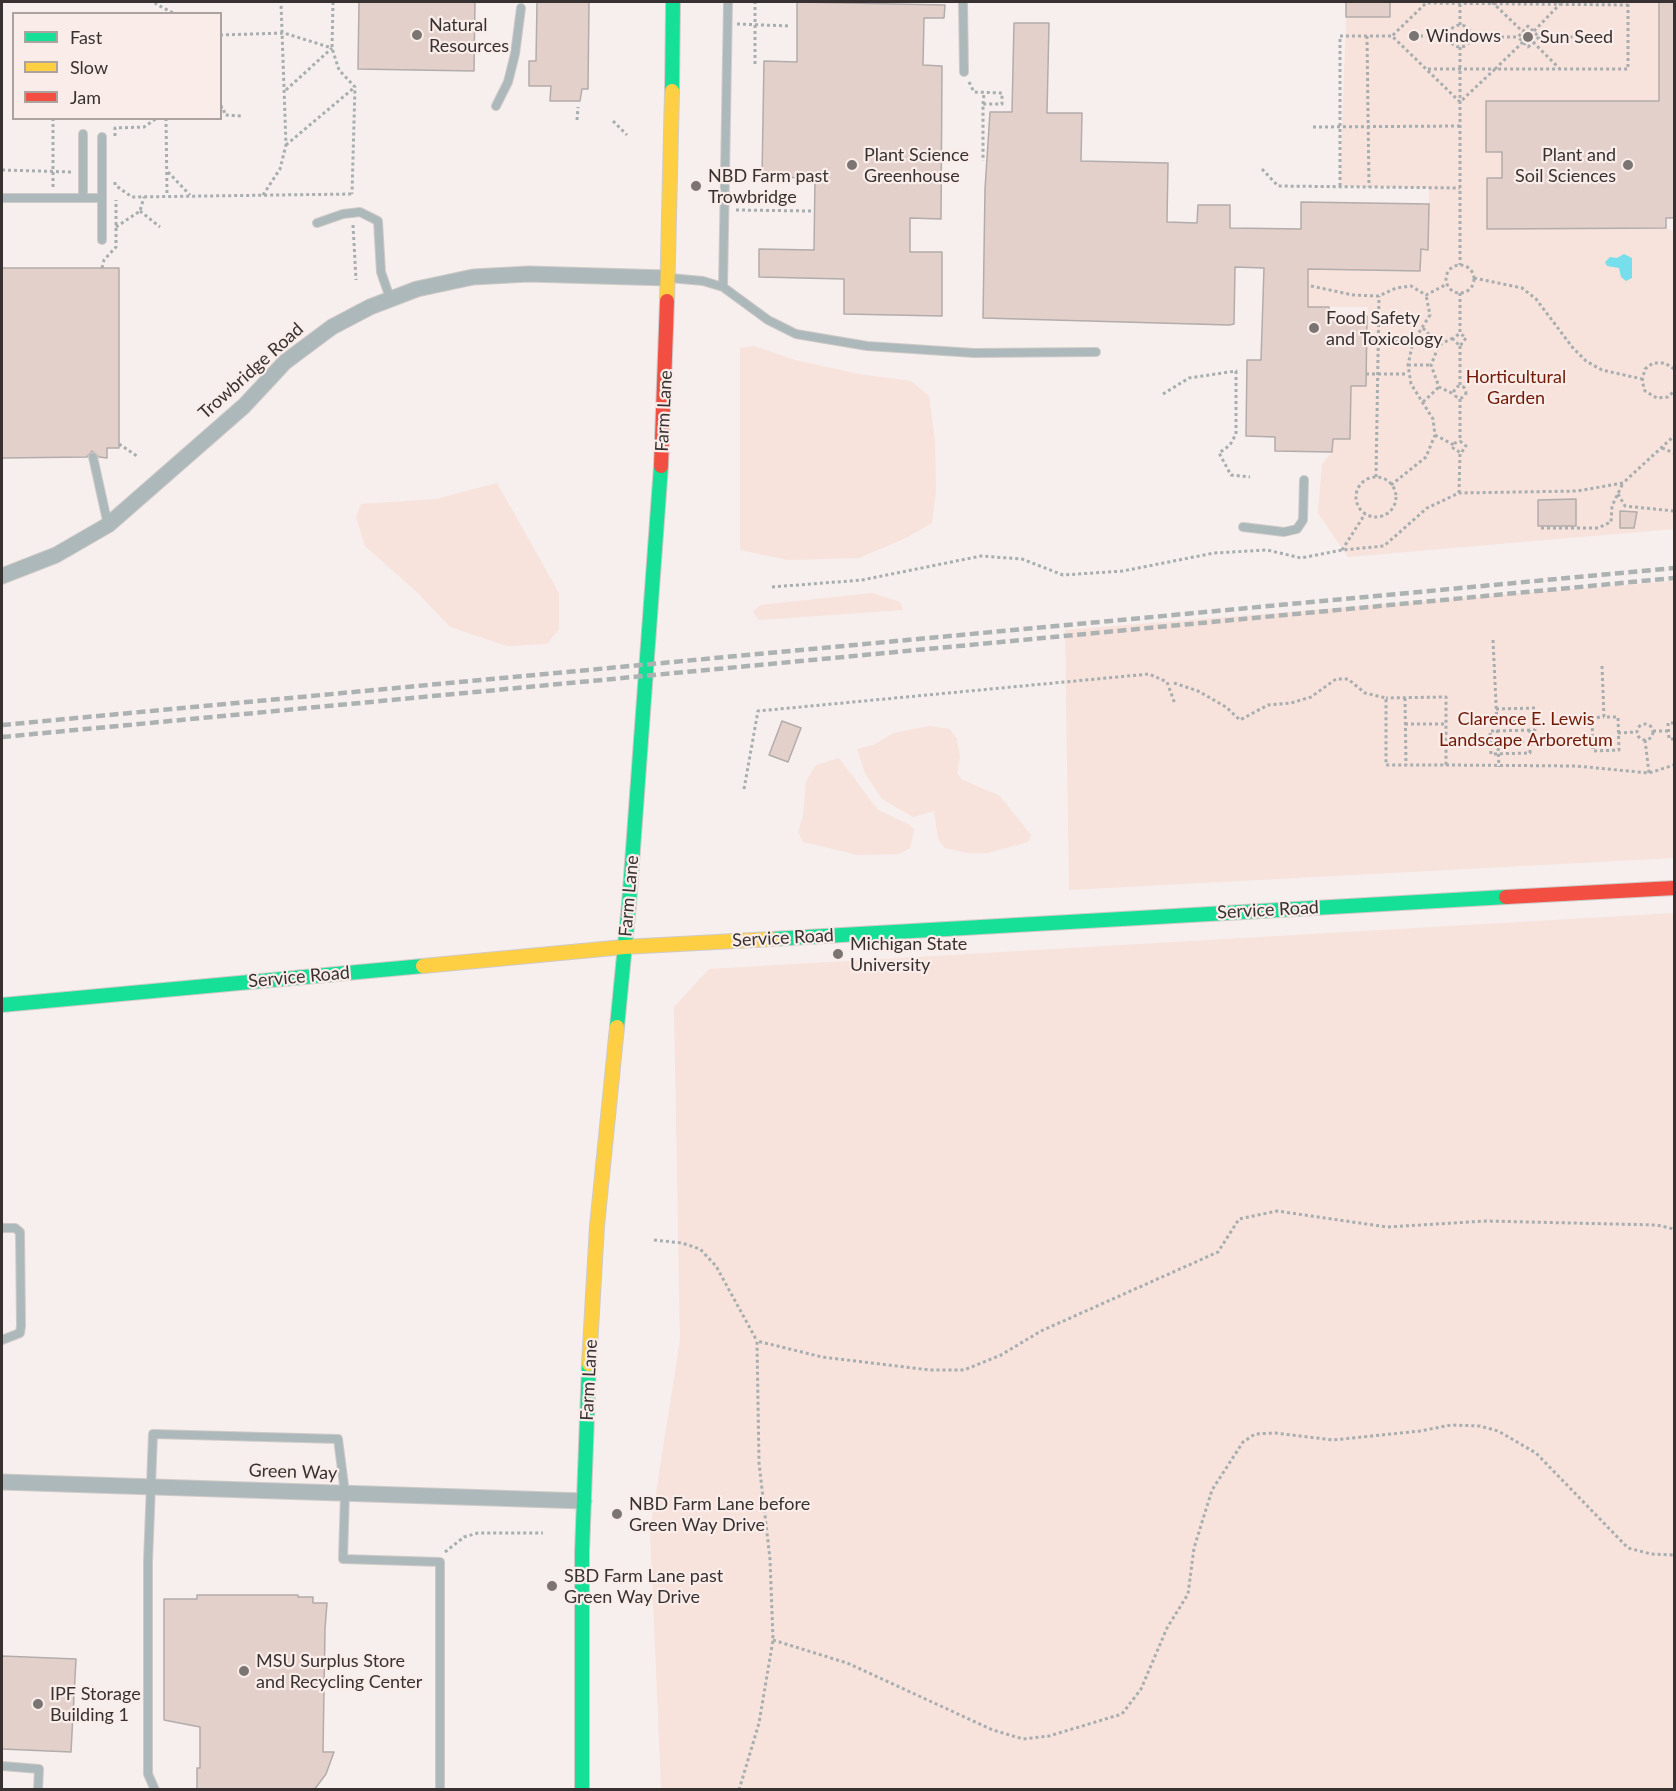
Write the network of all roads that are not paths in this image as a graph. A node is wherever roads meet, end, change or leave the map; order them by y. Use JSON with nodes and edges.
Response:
{"nodes":[{"id":1,"x":673,"y":2,"type":"edge"},
{"id":2,"x":728,"y":2,"type":"edge"},
{"id":3,"x":963,"y":2,"type":"edge"},
{"id":4,"x":521,"y":8,"type":"dead end"},
{"id":5,"x":964,"y":72,"type":"road end"},
{"id":6,"x":496,"y":106,"type":"dead end"},
{"id":7,"x":83,"y":134,"type":"dead end"},
{"id":8,"x":102,"y":137,"type":"dead end"},
{"id":9,"x":2,"y":198,"type":"edge"},
{"id":10,"x":83,"y":198,"type":"junction"},
{"id":11,"x":102,"y":198,"type":"junction"},
{"id":12,"x":317,"y":223,"type":"dead end"},
{"id":13,"x":102,"y":240,"type":"dead end"},
{"id":14,"x":668,"y":278,"type":"junction"},
{"id":15,"x":723,"y":287,"type":"junction"},
{"id":16,"x":390,"y":298,"type":"junction"},
{"id":17,"x":1096,"y":352,"type":"dead end"},
{"id":18,"x":93,"y":457,"type":"dead end"},
{"id":19,"x":1304,"y":480,"type":"dead end"},
{"id":20,"x":108,"y":525,"type":"junction"},
{"id":21,"x":1243,"y":527,"type":"dead end"},
{"id":22,"x":2,"y":576,"type":"edge"},
{"id":23,"x":1674,"y":888,"type":"edge"},
{"id":24,"x":624,"y":947,"type":"junction"},
{"id":25,"x":2,"y":1005,"type":"edge"},
{"id":26,"x":2,"y":1228,"type":"edge"},
{"id":27,"x":2,"y":1340,"type":"edge"},
{"id":28,"x":2,"y":1482,"type":"edge"},
{"id":29,"x":150,"y":1486,"type":"junction"},
{"id":30,"x":345,"y":1493,"type":"junction"},
{"id":31,"x":584,"y":1501,"type":"junction"},
{"id":32,"x":2,"y":1766,"type":"edge"},
{"id":33,"x":38,"y":1790,"type":"edge"},
{"id":34,"x":155,"y":1790,"type":"edge"},
{"id":35,"x":440,"y":1790,"type":"edge"},
{"id":36,"x":582,"y":1790,"type":"edge"}],
"edges":[{"from":1,"to":14,"type":"street","name":"Farm Lane"},
{"from":2,"to":15,"type":"lane"},
{"from":3,"to":5,"type":"lane"},
{"from":4,"to":6,"type":"lane"},
{"from":7,"to":10,"type":"lane"},
{"from":8,"to":11,"type":"lane"},
{"from":9,"to":10,"type":"lane"},
{"from":10,"to":11,"type":"lane"},
{"from":11,"to":13,"type":"lane"},
{"from":12,"to":16,"type":"lane"},
{"from":14,"to":15,"type":"lane"},
{"from":14,"to":16,"type":"street","name":"Trowbridge Road"},
{"from":14,"to":24,"type":"street","name":"Farm Lane"},
{"from":15,"to":17,"type":"lane"},
{"from":16,"to":20,"type":"street","name":"Trowbridge Road"},
{"from":18,"to":20,"type":"lane"},
{"from":19,"to":21,"type":"lane"},
{"from":20,"to":22,"type":"street","name":"Trowbridge Road"},
{"from":23,"to":24,"type":"street","name":"Service Road"},
{"from":24,"to":25,"type":"street","name":"Service Road"},
{"from":24,"to":31,"type":"street","name":"Farm Lane"},
{"from":26,"to":27,"type":"lane"},
{"from":28,"to":29,"type":"street","name":"Green Way"},
{"from":29,"to":30,"type":"street","name":"Green Way"},
{"from":29,"to":30,"type":"lane"},
{"from":29,"to":34,"type":"lane"},
{"from":30,"to":31,"type":"street","name":"Green Way"},
{"from":30,"to":35,"type":"lane"},
{"from":31,"to":36,"type":"street","name":"Farm Lane"},
{"from":32,"to":33,"type":"lane"}]}
